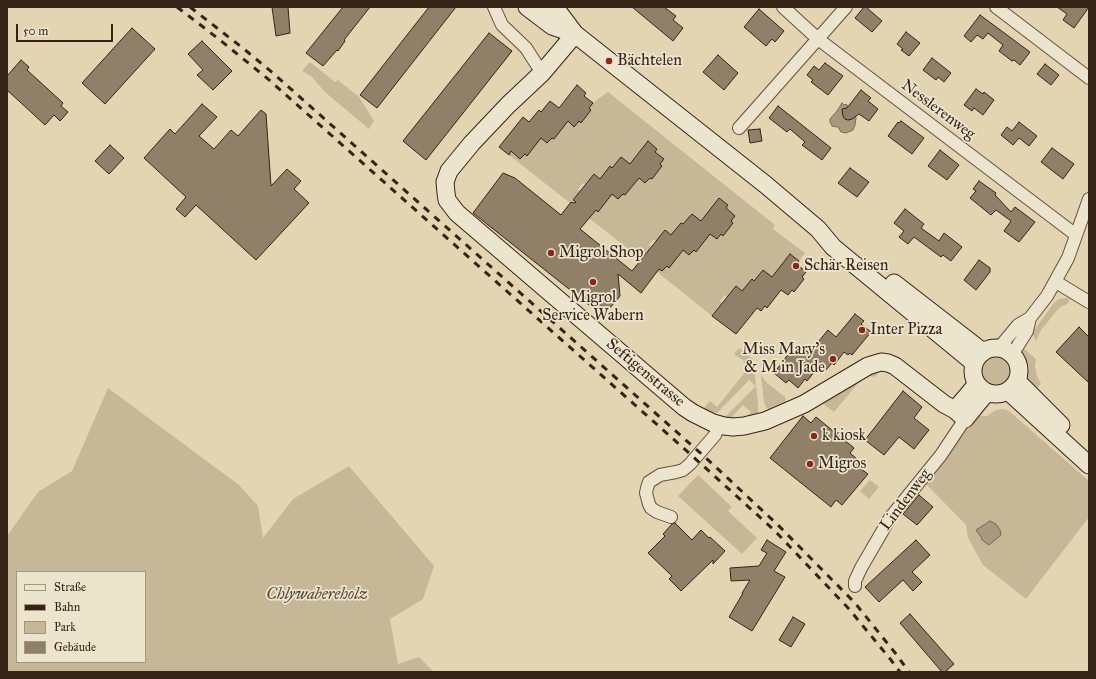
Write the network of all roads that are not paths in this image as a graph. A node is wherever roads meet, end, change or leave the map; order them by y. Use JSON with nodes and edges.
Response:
{"nodes":[{"id":1,"x":494,"y":7,"type":"edge"},
{"id":2,"x":527,"y":7,"type":"edge"},
{"id":3,"x":551,"y":7,"type":"edge"},
{"id":4,"x":783,"y":7,"type":"edge"},
{"id":5,"x":846,"y":7,"type":"edge"},
{"id":6,"x":996,"y":7,"type":"edge"},
{"id":7,"x":575,"y":34,"type":"junction"},
{"id":8,"x":818,"y":39,"type":"junction"},
{"id":9,"x":542,"y":73,"type":"junction"},
{"id":10,"x":1089,"y":78,"type":"edge"},
{"id":11,"x":739,"y":128,"type":"dead end"},
{"id":12,"x":1089,"y":200,"type":"edge"},
{"id":13,"x":1076,"y":235,"type":"junction"},
{"id":14,"x":1056,"y":282,"type":"junction"},
{"id":15,"x":1089,"y":302,"type":"edge"},
{"id":16,"x":992,"y":355,"type":"junction"},
{"id":17,"x":1012,"y":386,"type":"junction"},
{"id":18,"x":982,"y":388,"type":"junction"},
{"id":19,"x":960,"y":415,"type":"junction"},
{"id":20,"x":718,"y":425,"type":"junction"},
{"id":21,"x":1089,"y":451,"type":"edge"},
{"id":22,"x":1089,"y":465,"type":"edge"},
{"id":23,"x":671,"y":517,"type":"dead end"},
{"id":24,"x":854,"y":586,"type":"dead end"}],
"edges":[{"from":1,"to":9,"type":"street"},
{"from":2,"to":7,"type":"main road"},
{"from":3,"to":7,"type":"main road"},
{"from":4,"to":8,"type":"street","name":"Nesslerenweg"},
{"from":5,"to":8,"type":"street"},
{"from":6,"to":10,"type":"street"},
{"from":7,"to":9,"type":"main road","name":"Seftigenstrasse"},
{"from":7,"to":16,"type":"main road"},
{"from":8,"to":11,"type":"street"},
{"from":8,"to":13,"type":"street","name":"Nesslerenweg"},
{"from":9,"to":20,"type":"main road","name":"Seftigenstrasse"},
{"from":12,"to":13,"type":"street"},
{"from":13,"to":14,"type":"street"},
{"from":14,"to":15,"type":"street"},
{"from":14,"to":16,"type":"street"},
{"from":16,"to":17,"type":"main road"},
{"from":16,"to":18,"type":"main road"},
{"from":17,"to":18,"type":"main road"},
{"from":17,"to":21,"type":"main road"},
{"from":17,"to":22,"type":"main road"},
{"from":18,"to":19,"type":"main road","name":"Lindenweg"},
{"from":19,"to":20,"type":"main road","name":"Seftigenstrasse"},
{"from":19,"to":24,"type":"street","name":"Lindenweg"},
{"from":20,"to":23,"type":"street"}]}
